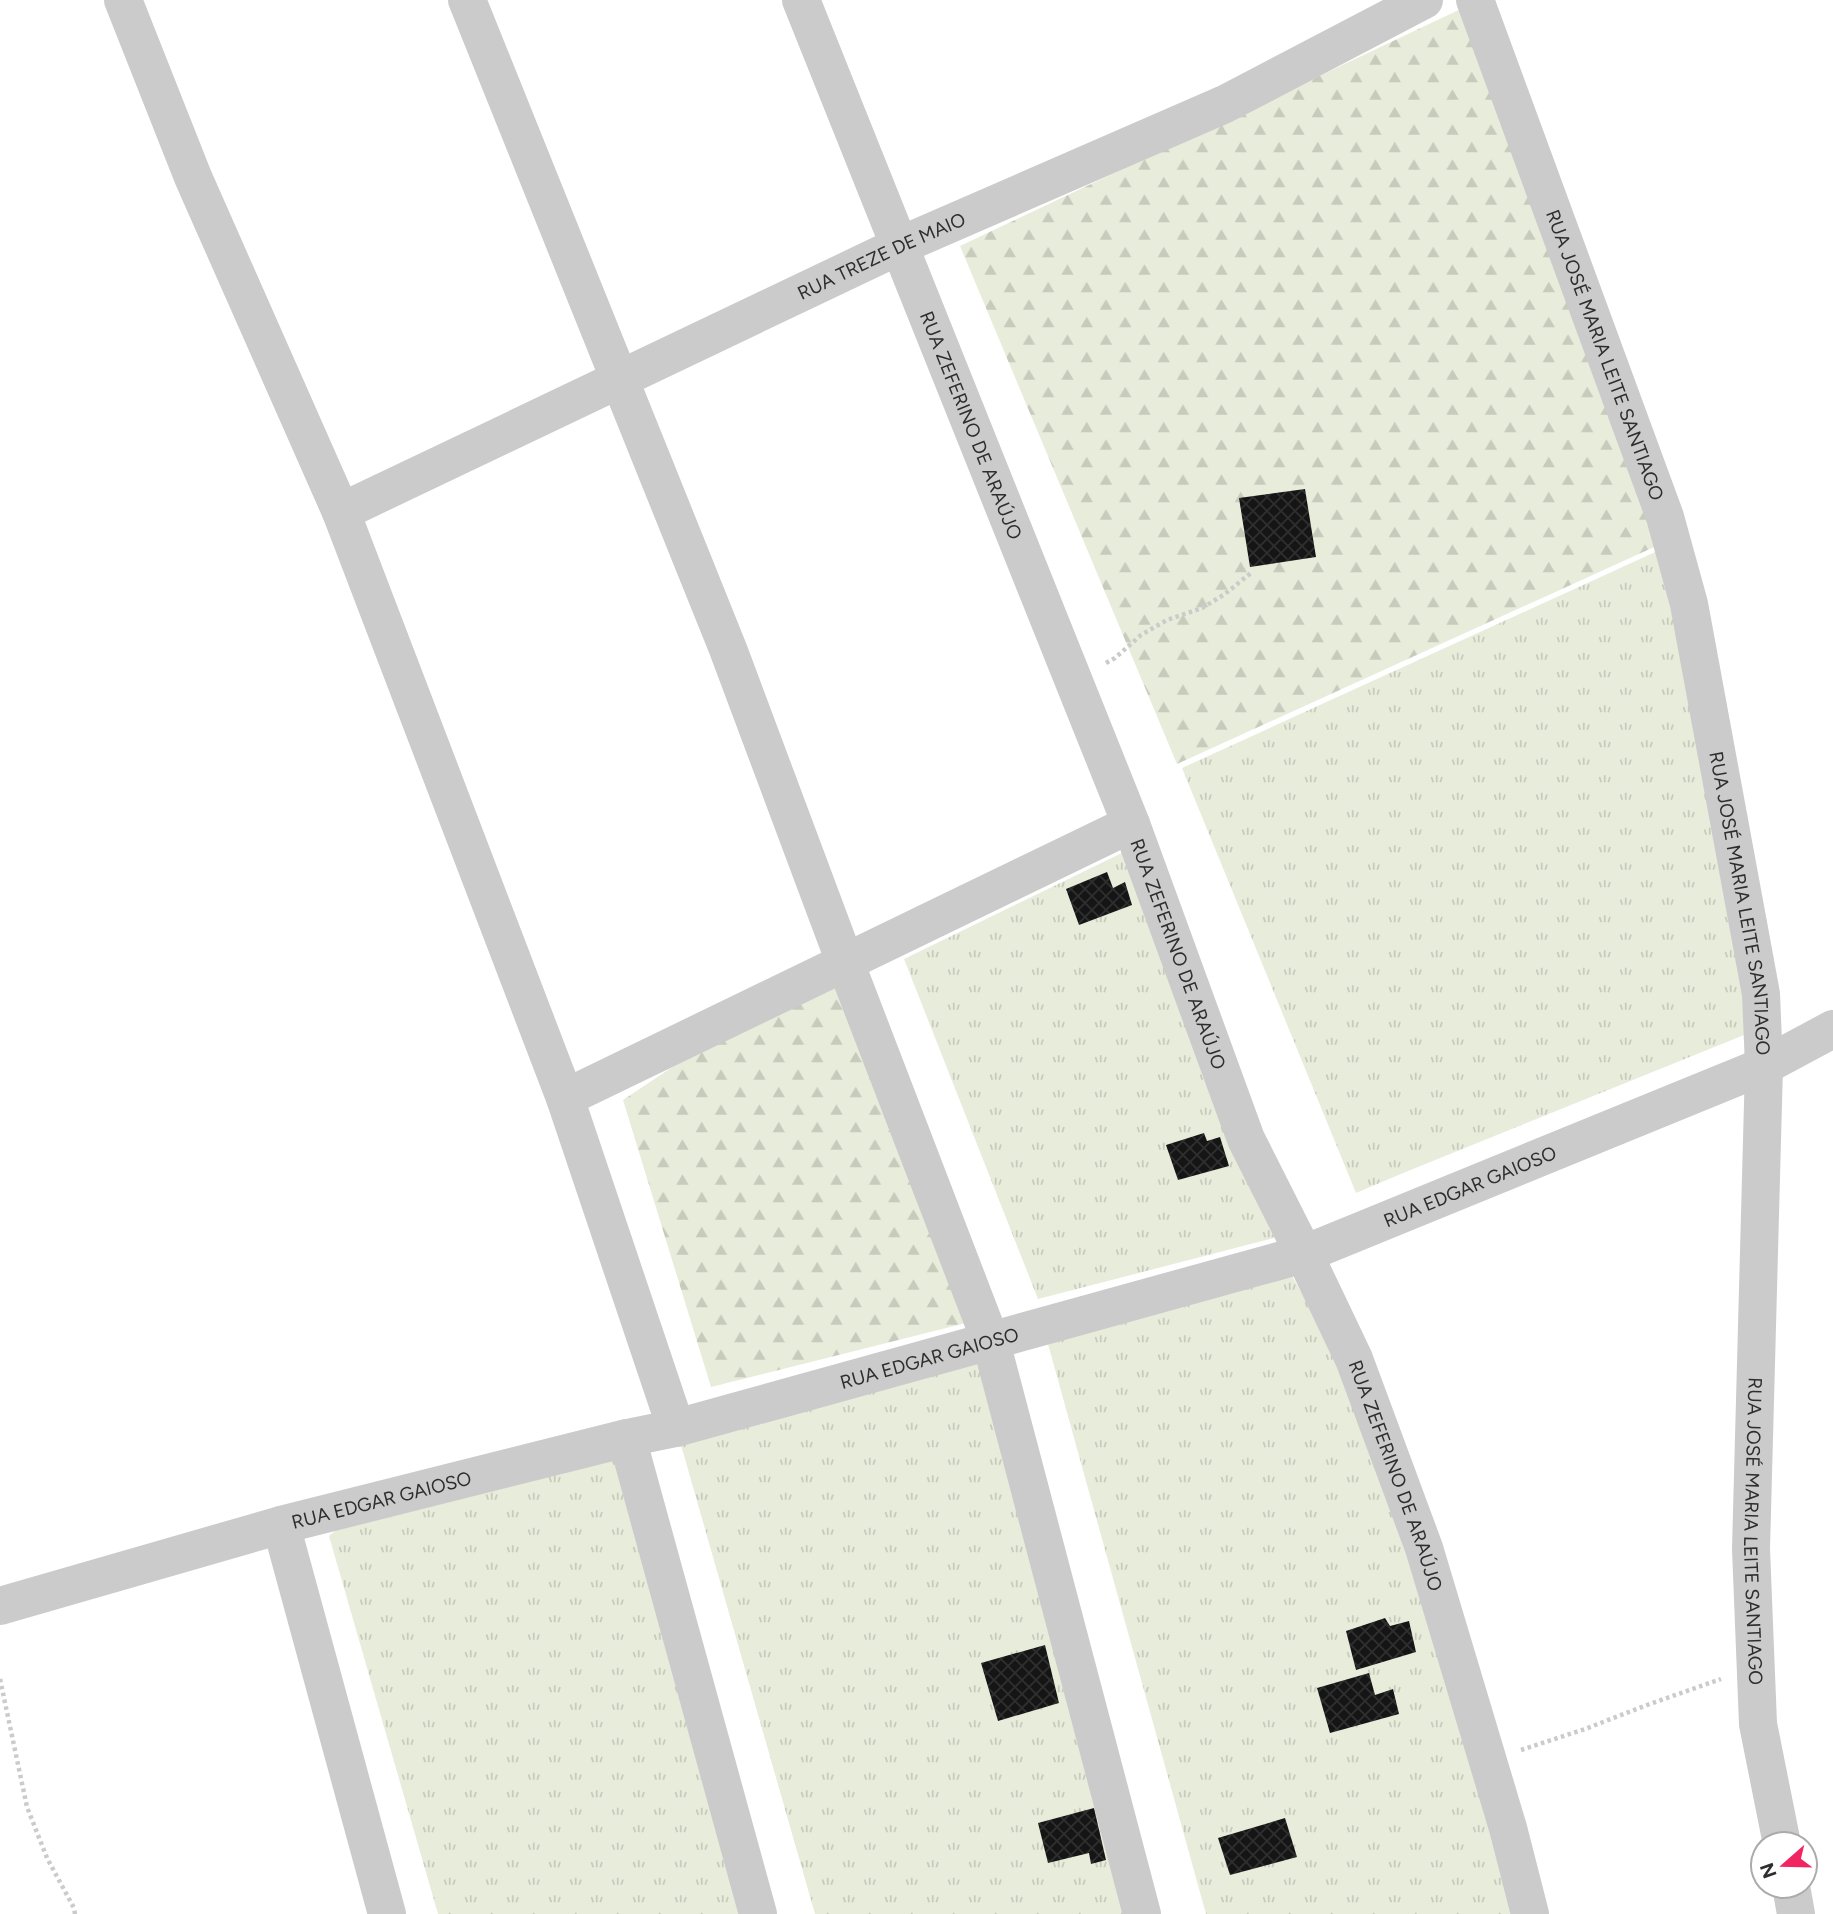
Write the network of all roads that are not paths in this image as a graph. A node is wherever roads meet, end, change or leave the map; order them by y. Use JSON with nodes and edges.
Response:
{"nodes":[{"id":1,"x":123,"y":0,"type":"edge"},
{"id":2,"x":467,"y":0,"type":"edge"},
{"id":3,"x":802,"y":0,"type":"edge"},
{"id":4,"x":1424,"y":0,"type":"edge"},
{"id":5,"x":1475,"y":0,"type":"edge"},
{"id":6,"x":899,"y":246,"type":"junction"},
{"id":7,"x":620,"y":379,"type":"junction"},
{"id":8,"x":341,"y":512,"type":"junction"},
{"id":9,"x":1130,"y":824,"type":"junction"},
{"id":10,"x":845,"y":962,"type":"junction"},
{"id":11,"x":1833,"y":1029,"type":"edge"},
{"id":12,"x":1765,"y":1066,"type":"junction"},
{"id":13,"x":565,"y":1098,"type":"junction"},
{"id":14,"x":1304,"y":1254,"type":"junction"},
{"id":15,"x":991,"y":1342,"type":"junction"},
{"id":16,"x":677,"y":1428,"type":"junction"},
{"id":17,"x":627,"y":1438,"type":"junction"},
{"id":18,"x":281,"y":1525,"type":"junction"},
{"id":19,"x":0,"y":1606,"type":"edge"},
{"id":20,"x":1779,"y":1830,"type":"edge"},
{"id":21,"x":387,"y":1914,"type":"edge"},
{"id":22,"x":758,"y":1914,"type":"edge"},
{"id":23,"x":1142,"y":1914,"type":"edge"},
{"id":24,"x":1530,"y":1914,"type":"edge"}],
"edges":[{"from":1,"to":8,"type":"street"},
{"from":2,"to":7,"type":"street"},
{"from":3,"to":6,"type":"street","name":"RUA ZEFERINO DE ARAÚJO"},
{"from":4,"to":6,"type":"street","name":"RUA TREZE DE MAIO"},
{"from":5,"to":12,"type":"street","name":"RUA JOSÉ MARIA LEITE SANTIAGO"},
{"from":6,"to":7,"type":"street","name":"RUA TREZE DE MAIO"},
{"from":6,"to":9,"type":"street","name":"RUA ZEFERINO DE ARAÚJO"},
{"from":7,"to":8,"type":"street","name":"RUA TREZE DE MAIO"},
{"from":7,"to":10,"type":"street"},
{"from":8,"to":13,"type":"street"},
{"from":9,"to":10,"type":"street"},
{"from":9,"to":14,"type":"street","name":"RUA ZEFERINO DE ARAÚJO"},
{"from":10,"to":13,"type":"street"},
{"from":10,"to":15,"type":"street"},
{"from":11,"to":12,"type":"street","name":"RUA EDGAR GAIOSO"},
{"from":12,"to":14,"type":"street","name":"RUA EDGAR GAIOSO"},
{"from":12,"to":20,"type":"street","name":"RUA JOSÉ MARIA LEITE SANTIAGO"},
{"from":13,"to":16,"type":"street"},
{"from":14,"to":15,"type":"street","name":"RUA EDGAR GAIOSO"},
{"from":14,"to":24,"type":"street","name":"RUA ZEFERINO DE ARAÚJO"},
{"from":15,"to":16,"type":"street","name":"RUA EDGAR GAIOSO"},
{"from":15,"to":23,"type":"street"},
{"from":16,"to":17,"type":"street","name":"RUA EDGAR GAIOSO"},
{"from":17,"to":18,"type":"street","name":"RUA EDGAR GAIOSO"},
{"from":17,"to":22,"type":"street"},
{"from":18,"to":19,"type":"street","name":"RUA EDGAR GAIOSO"},
{"from":18,"to":21,"type":"street"}]}
